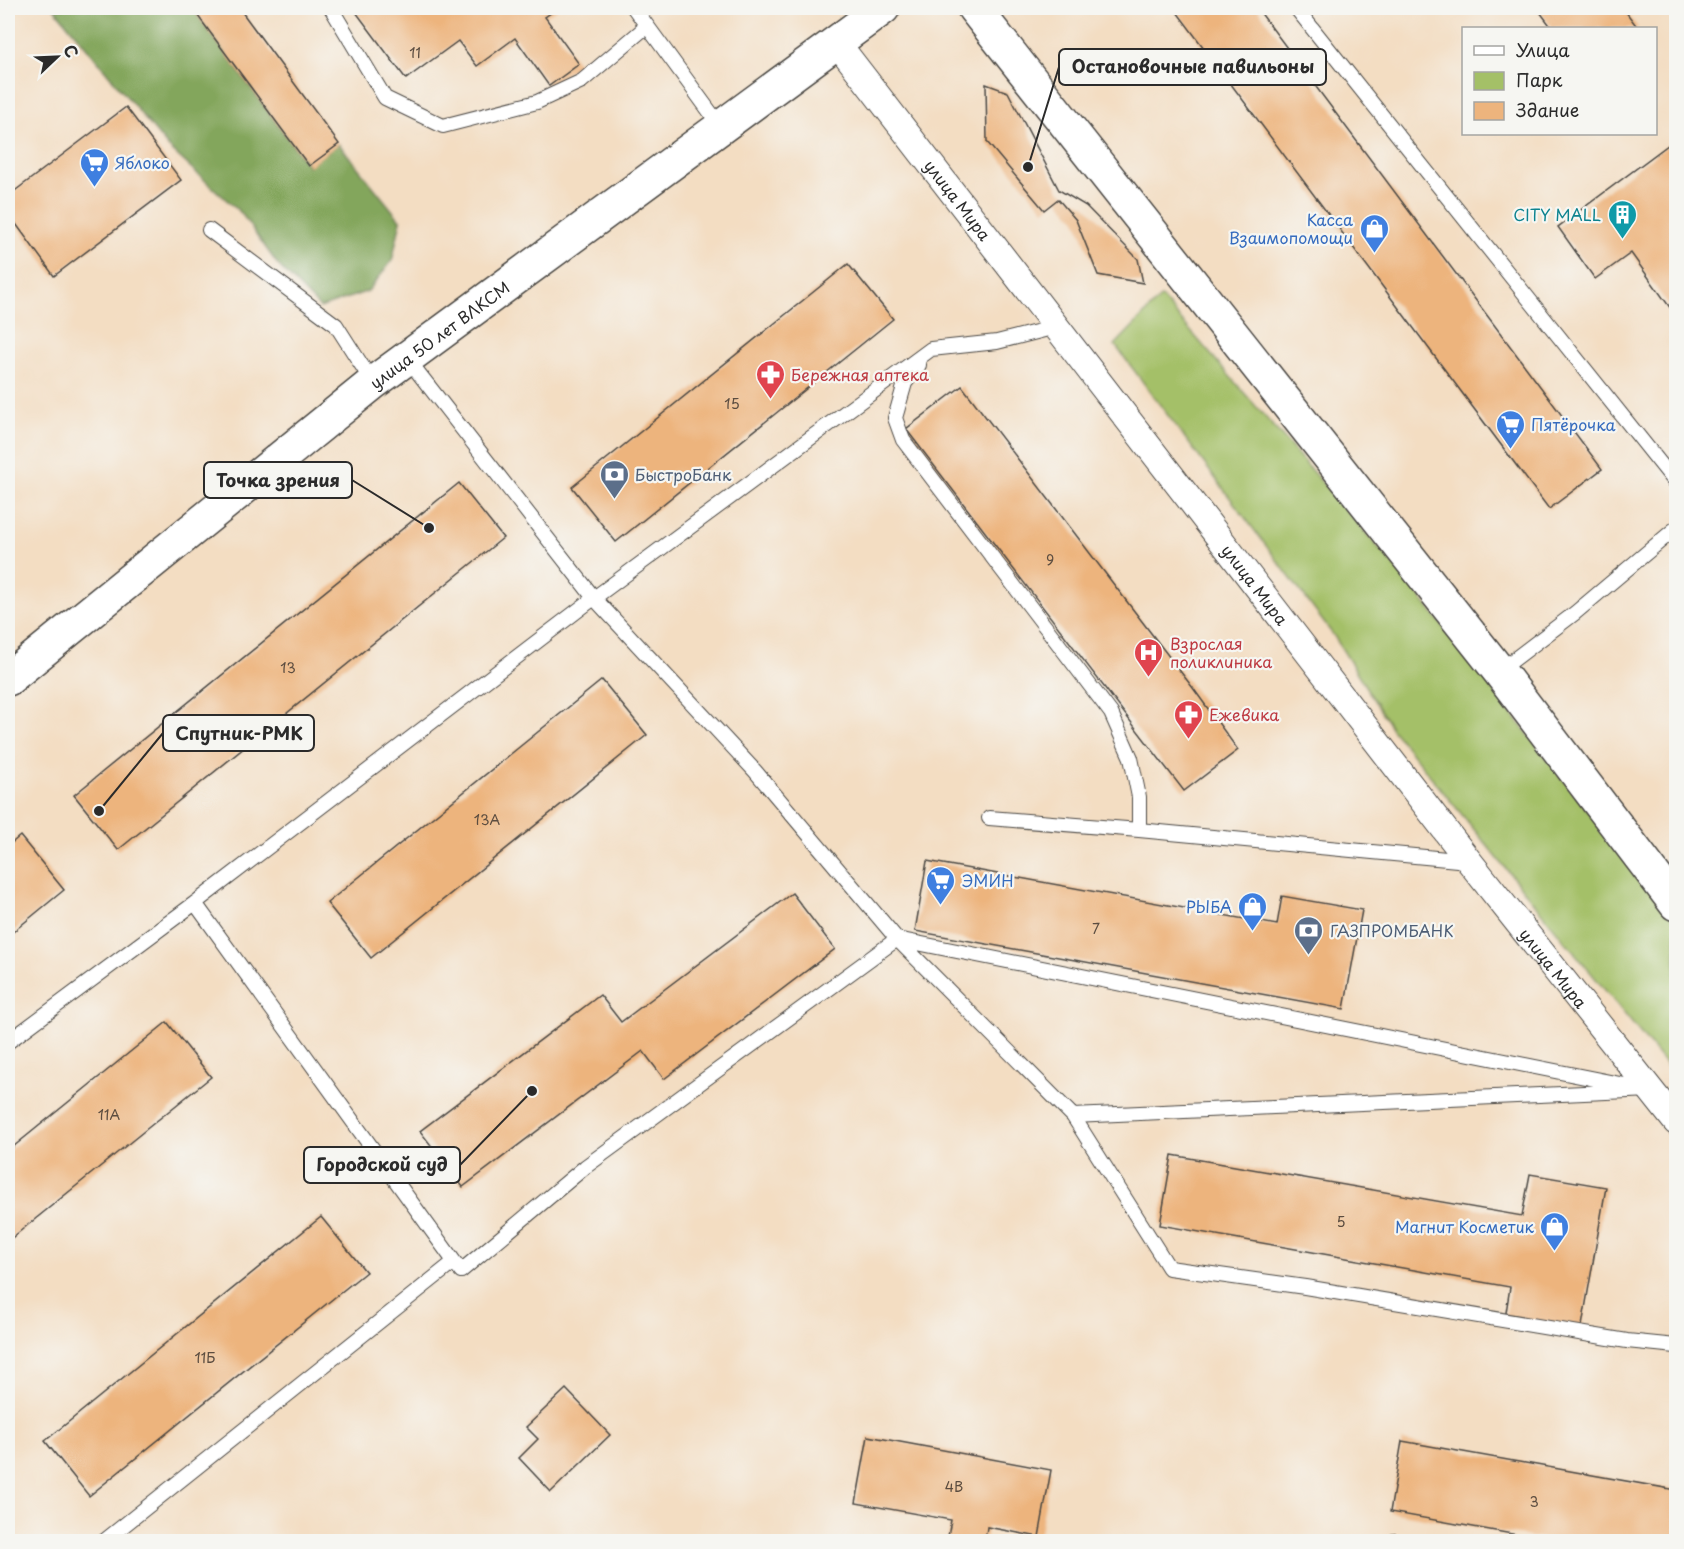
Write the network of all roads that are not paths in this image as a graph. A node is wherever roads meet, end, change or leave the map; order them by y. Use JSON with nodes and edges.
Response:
{"nodes":[{"id":1,"x":331,"y":8,"type":"edge"},
{"id":2,"x":634,"y":8,"type":"edge"},
{"id":3,"x":884,"y":8,"type":"edge"},
{"id":4,"x":974,"y":8,"type":"edge"},
{"id":5,"x":1296,"y":8,"type":"edge"},
{"id":6,"x":647,"y":26,"type":"junction"},
{"id":7,"x":837,"y":43,"type":"junction"},
{"id":8,"x":721,"y":127,"type":"junction"},
{"id":9,"x":209,"y":230,"type":"dead end"},
{"id":10,"x":1056,"y":327,"type":"junction"},
{"id":11,"x":932,"y":349,"type":"junction"},
{"id":12,"x":406,"y":357,"type":"junction"},
{"id":13,"x":373,"y":383,"type":"junction"},
{"id":14,"x":1677,"y":483,"type":"edge"},
{"id":15,"x":1677,"y":528,"type":"edge"},
{"id":16,"x":594,"y":598,"type":"junction"},
{"id":17,"x":1499,"y":671,"type":"junction"},
{"id":18,"x":8,"y":679,"type":"edge"},
{"id":19,"x":989,"y":818,"type":"dead end"},
{"id":20,"x":1139,"y":830,"type":"junction"},
{"id":21,"x":1469,"y":861,"type":"junction"},
{"id":22,"x":195,"y":903,"type":"junction"},
{"id":23,"x":1677,"y":904,"type":"edge"},
{"id":24,"x":897,"y":939,"type":"junction"},
{"id":25,"x":8,"y":1042,"type":"edge"},
{"id":26,"x":1651,"y":1090,"type":"junction"},
{"id":27,"x":1073,"y":1116,"type":"junction"},
{"id":28,"x":1677,"y":1122,"type":"edge"},
{"id":29,"x":454,"y":1262,"type":"junction"},
{"id":30,"x":1677,"y":1346,"type":"edge"},
{"id":31,"x":103,"y":1542,"type":"edge"}],
"edges":[{"from":1,"to":6,"type":"lane"},
{"from":2,"to":6,"type":"lane"},
{"from":3,"to":7,"type":"street","name":"улица 50 лет ВЛКСМ"},
{"from":4,"to":17,"type":"street"},
{"from":5,"to":14,"type":"lane"},
{"from":6,"to":8,"type":"lane"},
{"from":7,"to":8,"type":"street","name":"улица 50 лет ВЛКСМ"},
{"from":7,"to":10,"type":"street","name":"улица Мира"},
{"from":8,"to":12,"type":"street","name":"улица 50 лет ВЛКСМ"},
{"from":9,"to":13,"type":"lane"},
{"from":10,"to":11,"type":"lane"},
{"from":10,"to":21,"type":"street","name":"улица Мира"},
{"from":11,"to":16,"type":"lane"},
{"from":11,"to":20,"type":"lane"},
{"from":12,"to":13,"type":"street","name":"улица 50 лет ВЛКСМ"},
{"from":12,"to":16,"type":"lane"},
{"from":13,"to":18,"type":"street","name":"улица 50 лет ВЛКСМ"},
{"from":15,"to":17,"type":"lane"},
{"from":16,"to":22,"type":"lane"},
{"from":16,"to":24,"type":"lane"},
{"from":17,"to":23,"type":"street"},
{"from":19,"to":20,"type":"lane"},
{"from":20,"to":21,"type":"lane"},
{"from":21,"to":26,"type":"street","name":"улица Мира"},
{"from":22,"to":25,"type":"lane"},
{"from":22,"to":29,"type":"lane"},
{"from":24,"to":26,"type":"lane"},
{"from":24,"to":27,"type":"lane"},
{"from":24,"to":29,"type":"lane"},
{"from":26,"to":27,"type":"lane"},
{"from":26,"to":28,"type":"street","name":"улица Мира"},
{"from":27,"to":30,"type":"lane"},
{"from":29,"to":31,"type":"lane"}]}
